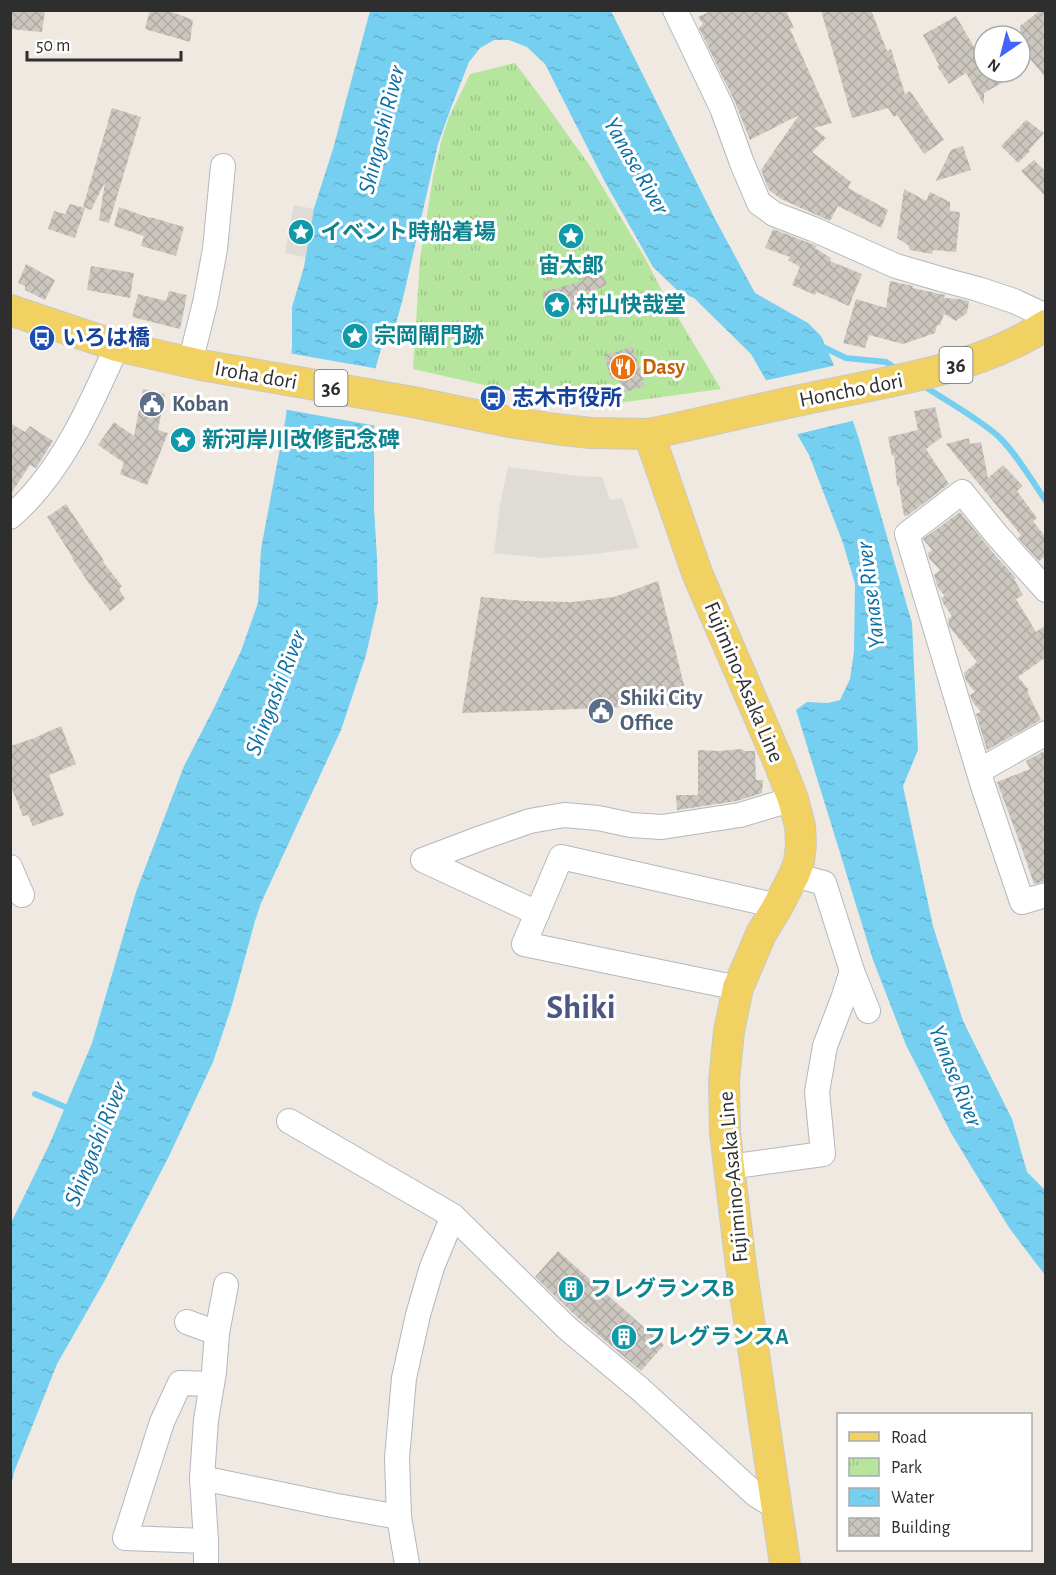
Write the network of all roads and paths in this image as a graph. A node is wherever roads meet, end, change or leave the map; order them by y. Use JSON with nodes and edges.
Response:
{"nodes":[{"id":1,"x":677,"y":11,"type":"edge"},
{"id":2,"x":223,"y":166,"type":"dead end"},
{"id":3,"x":10,"y":310,"type":"edge"},
{"id":4,"x":1046,"y":316,"type":"edge"},
{"id":5,"x":1046,"y":325,"type":"edge"},
{"id":6,"x":117,"y":346,"type":"junction"},
{"id":7,"x":203,"y":365,"type":"junction"},
{"id":8,"x":649,"y":434,"type":"junction"},
{"id":9,"x":10,"y":517,"type":"edge"},
{"id":10,"x":1046,"y":590,"type":"edge"},
{"id":11,"x":1046,"y":733,"type":"edge"},
{"id":12,"x":979,"y":771,"type":"junction"},
{"id":13,"x":793,"y":799,"type":"junction"},
{"id":14,"x":10,"y":867,"type":"edge"},
{"id":15,"x":795,"y":875,"type":"junction"},
{"id":16,"x":22,"y":895,"type":"dead end"},
{"id":17,"x":1046,"y":895,"type":"edge"},
{"id":18,"x":778,"y":906,"type":"junction"},
{"id":19,"x":537,"y":913,"type":"junction"},
{"id":20,"x":852,"y":971,"type":"junction"},
{"id":21,"x":738,"y":988,"type":"junction"},
{"id":22,"x":868,"y":1011,"type":"dead end"},
{"id":23,"x":289,"y":1121,"type":"dead end"},
{"id":24,"x":729,"y":1167,"type":"junction"},
{"id":25,"x":453,"y":1216,"type":"junction"},
{"id":26,"x":226,"y":1285,"type":"dead end"},
{"id":27,"x":187,"y":1322,"type":"dead end"},
{"id":28,"x":217,"y":1333,"type":"junction"},
{"id":29,"x":212,"y":1384,"type":"junction"},
{"id":30,"x":202,"y":1478,"type":"junction"},
{"id":31,"x":776,"y":1507,"type":"junction"},
{"id":32,"x":399,"y":1517,"type":"junction"},
{"id":33,"x":206,"y":1553,"type":"edge"},
{"id":34,"x":407,"y":1564,"type":"edge"},
{"id":35,"x":785,"y":1564,"type":"edge"}],
"edges":[{"from":1,"to":4,"type":"street"},
{"from":2,"to":7,"type":"street"},
{"from":3,"to":6,"type":"main road","name":"Iroha dori","number":"36"},
{"from":5,"to":8,"type":"main road","name":"Honcho dori","number":"36"},
{"from":6,"to":7,"type":"main road","name":"Iroha dori","number":"36"},
{"from":6,"to":9,"type":"street"},
{"from":7,"to":8,"type":"main road","name":"Iroha dori","number":"36"},
{"from":8,"to":13,"type":"main road","name":"Fujimino-Asaka Line"},
{"from":10,"to":12,"type":"street"},
{"from":11,"to":12,"type":"street"},
{"from":12,"to":17,"type":"street"},
{"from":13,"to":15,"type":"main road","name":"Fujimino-Asaka Line"},
{"from":13,"to":19,"type":"street"},
{"from":14,"to":16,"type":"street"},
{"from":15,"to":18,"type":"main road","name":"Fujimino-Asaka Line"},
{"from":15,"to":20,"type":"street"},
{"from":18,"to":19,"type":"street"},
{"from":18,"to":21,"type":"main road","name":"Fujimino-Asaka Line"},
{"from":19,"to":21,"type":"street"},
{"from":20,"to":22,"type":"street"},
{"from":20,"to":24,"type":"street"},
{"from":21,"to":24,"type":"main road","name":"Fujimino-Asaka Line"},
{"from":23,"to":25,"type":"street"},
{"from":24,"to":31,"type":"main road","name":"Fujimino-Asaka Line"},
{"from":25,"to":31,"type":"street"},
{"from":25,"to":32,"type":"street"},
{"from":26,"to":28,"type":"street"},
{"from":27,"to":28,"type":"street"},
{"from":28,"to":29,"type":"street"},
{"from":29,"to":30,"type":"street"},
{"from":29,"to":33,"type":"street"},
{"from":30,"to":32,"type":"street"},
{"from":30,"to":33,"type":"street"},
{"from":31,"to":35,"type":"main road","name":"Fujimino-Asaka Line"},
{"from":32,"to":34,"type":"street"}]}
